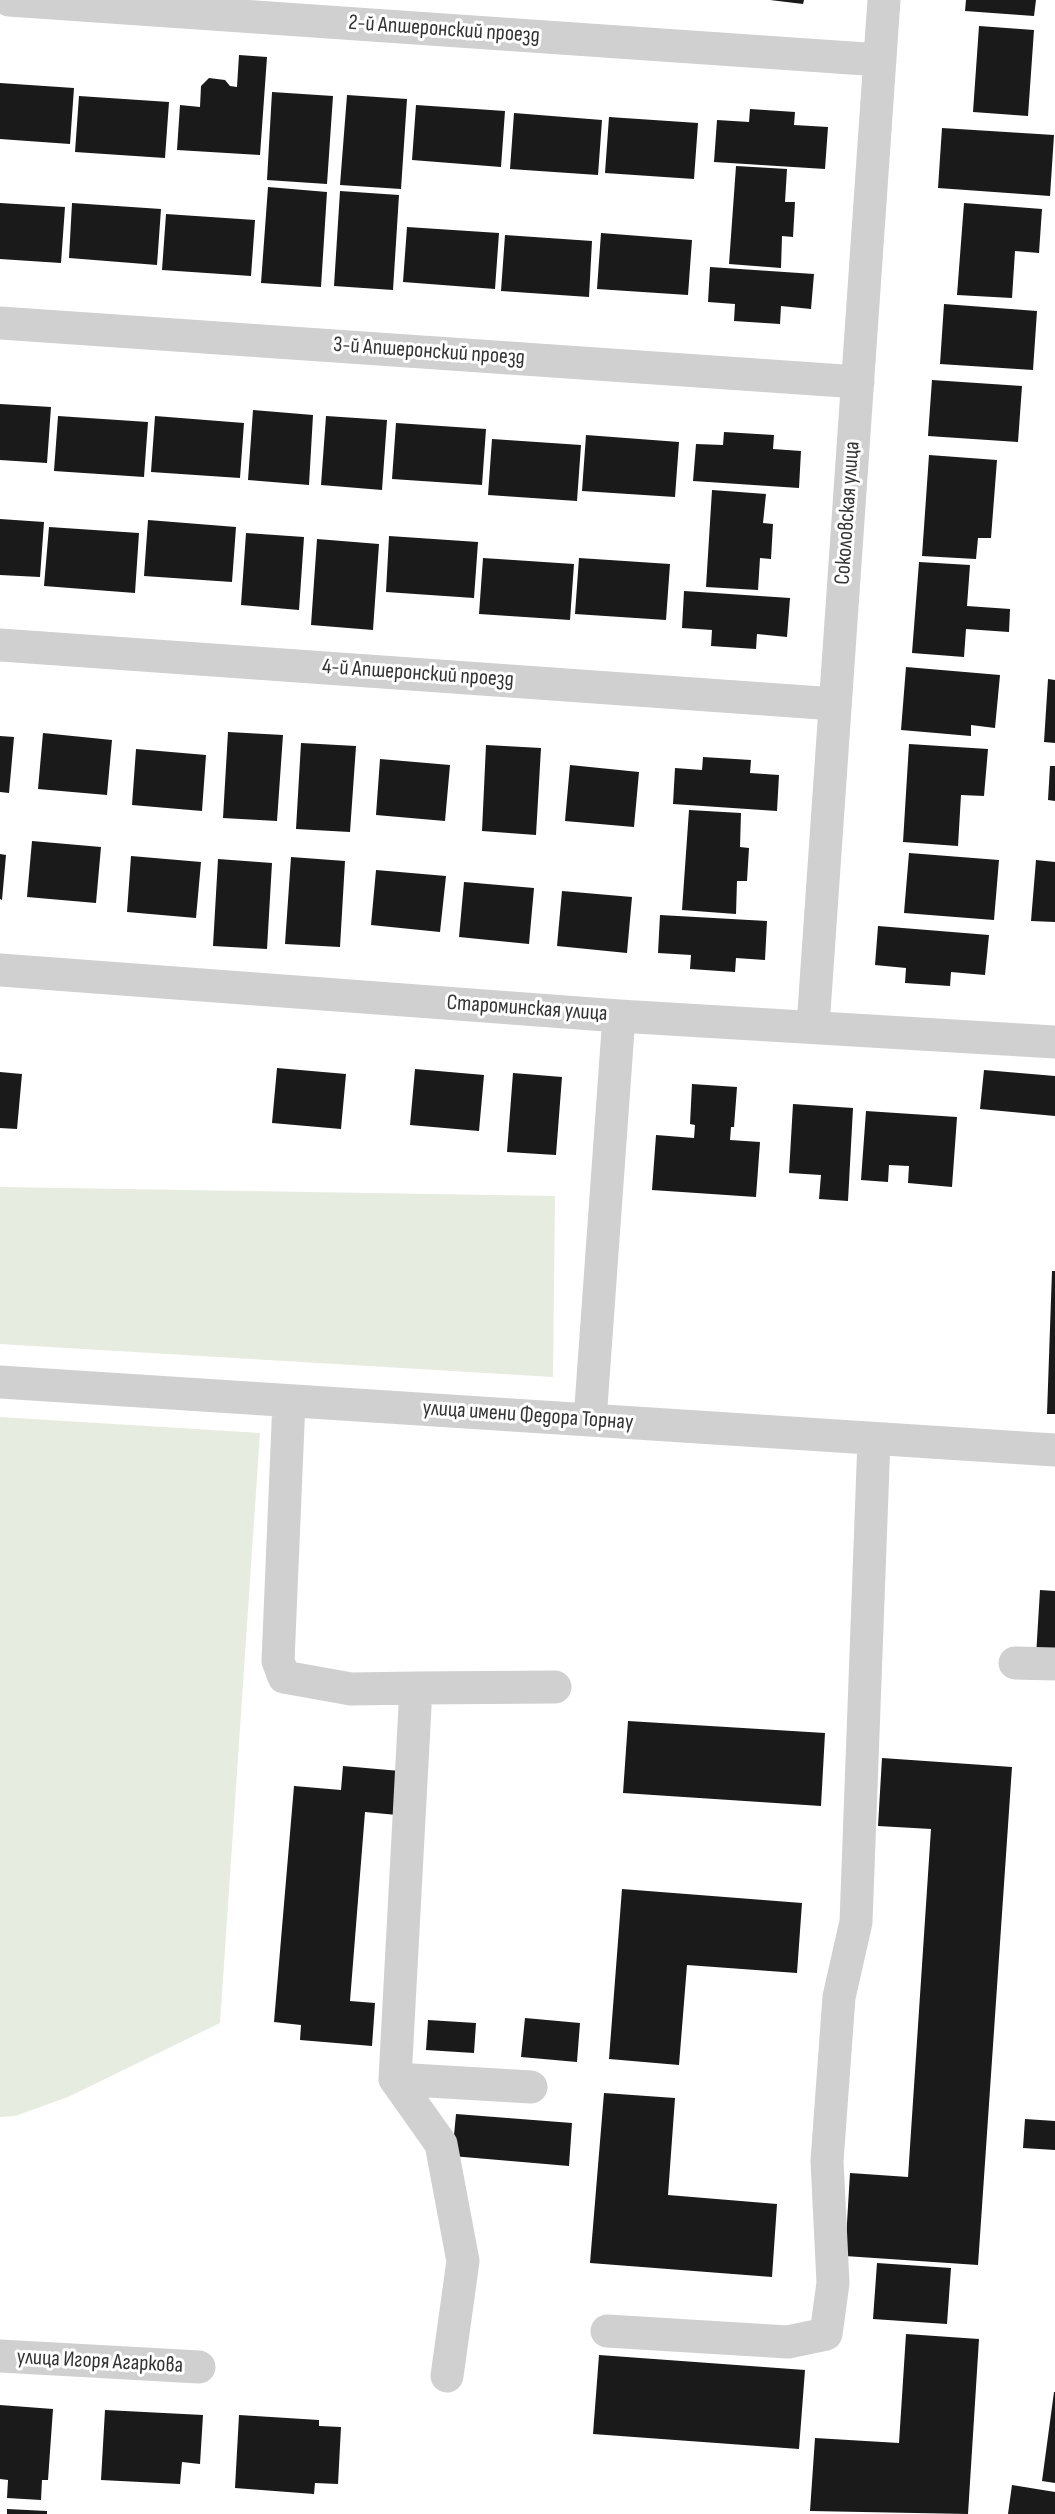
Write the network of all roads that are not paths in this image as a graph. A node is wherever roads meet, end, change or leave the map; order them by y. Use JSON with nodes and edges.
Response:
{"nodes":[{"id":1,"x":9,"y":0,"type":"edge"},
{"id":2,"x":884,"y":0,"type":"edge"},
{"id":3,"x":880,"y":60,"type":"junction"},
{"id":4,"x":0,"y":323,"type":"edge"},
{"id":5,"x":858,"y":382,"type":"junction"},
{"id":6,"x":0,"y":645,"type":"edge"},
{"id":7,"x":835,"y":704,"type":"junction"},
{"id":8,"x":0,"y":970,"type":"edge"},
{"id":9,"x":619,"y":1016,"type":"junction"},
{"id":10,"x":813,"y":1026,"type":"junction"},
{"id":11,"x":1055,"y":1041,"type":"edge"},
{"id":12,"x":0,"y":1383,"type":"edge"},
{"id":13,"x":289,"y":1401,"type":"junction"},
{"id":14,"x":590,"y":1420,"type":"junction"},
{"id":15,"x":874,"y":1439,"type":"junction"},
{"id":16,"x":1055,"y":1450,"type":"edge"},
{"id":17,"x":1016,"y":1663,"type":"dead end"},
{"id":18,"x":1055,"y":1664,"type":"edge"},
{"id":19,"x":555,"y":1687,"type":"dead end"},
{"id":20,"x":416,"y":1688,"type":"junction"},
{"id":21,"x":395,"y":2079,"type":"junction"},
{"id":22,"x":531,"y":2087,"type":"dead end"},
{"id":23,"x":607,"y":2331,"type":"dead end"},
{"id":24,"x":0,"y":2356,"type":"edge"},
{"id":25,"x":199,"y":2367,"type":"dead end"},
{"id":26,"x":447,"y":2376,"type":"dead end"}],
"edges":[{"from":1,"to":3,"type":"street","name":"2-й Апшеронский проезд"},
{"from":2,"to":3,"type":"street","name":"Соколовская улица"},
{"from":3,"to":5,"type":"street","name":"Соколовская улица"},
{"from":4,"to":5,"type":"street","name":"3-й Апшеронский проезд"},
{"from":5,"to":7,"type":"street","name":"Соколовская улица"},
{"from":6,"to":7,"type":"street","name":"4-й Апшеронский проезд"},
{"from":7,"to":10,"type":"street","name":"Соколовская улица"},
{"from":8,"to":9,"type":"street","name":"Староминская улица"},
{"from":9,"to":10,"type":"street","name":"Староминская улица"},
{"from":9,"to":14,"type":"street"},
{"from":10,"to":11,"type":"street","name":"Староминская улица"},
{"from":12,"to":13,"type":"street","name":"улица имени Федора Торнау"},
{"from":13,"to":14,"type":"street","name":"улица имени Федора Торнау"},
{"from":13,"to":20,"type":"street"},
{"from":14,"to":15,"type":"street","name":"улица имени Федора Торнау"},
{"from":15,"to":16,"type":"street","name":"улица имени Федора Торнау"},
{"from":15,"to":23,"type":"street"},
{"from":17,"to":18,"type":"street"},
{"from":19,"to":20,"type":"street"},
{"from":20,"to":21,"type":"street"},
{"from":21,"to":22,"type":"street"},
{"from":21,"to":26,"type":"street"},
{"from":24,"to":25,"type":"street","name":"улица Игоря Агаркова"}]}
